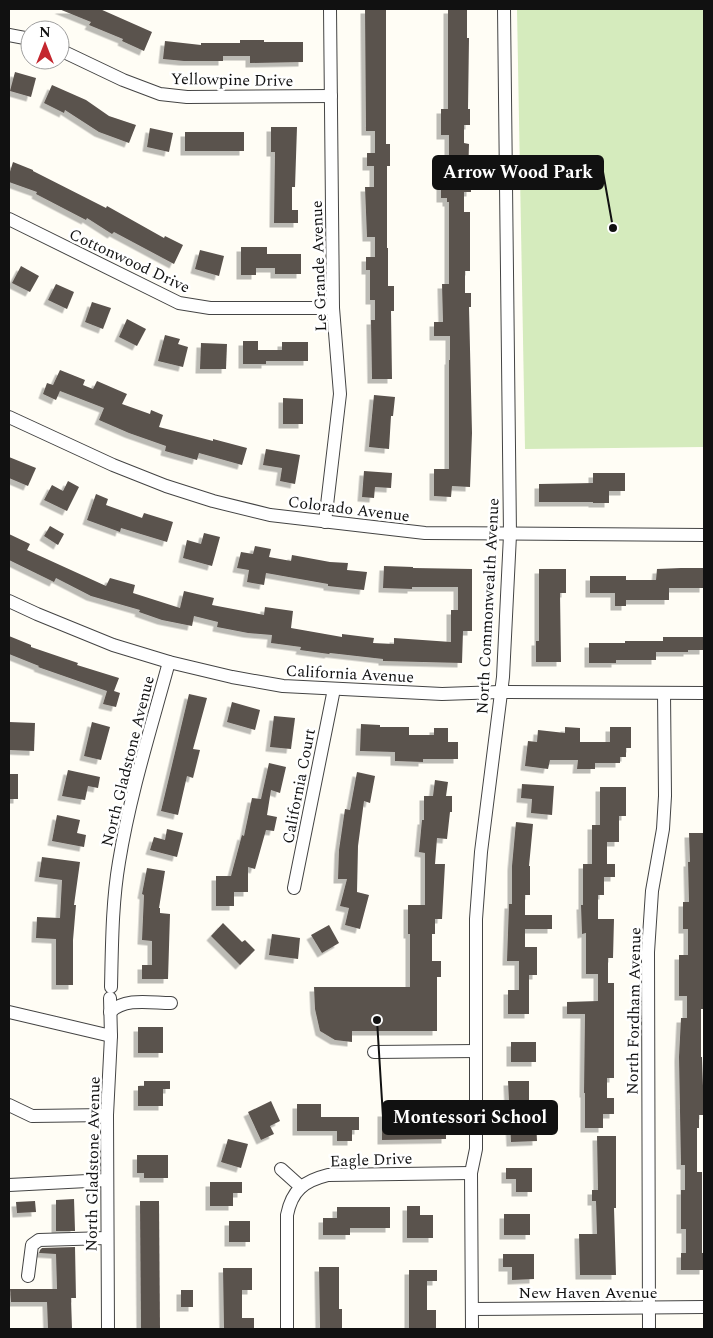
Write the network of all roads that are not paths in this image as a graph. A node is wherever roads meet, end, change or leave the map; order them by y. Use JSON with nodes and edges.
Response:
{"nodes":[{"id":1,"x":330,"y":9,"type":"edge"},
{"id":2,"x":504,"y":9,"type":"edge"},
{"id":3,"x":70,"y":55,"type":"edge"},
{"id":4,"x":331,"y":96,"type":"junction"},
{"id":5,"x":9,"y":219,"type":"edge"},
{"id":6,"x":333,"y":308,"type":"junction"},
{"id":7,"x":9,"y":417,"type":"edge"},
{"id":8,"x":325,"y":522,"type":"junction"},
{"id":9,"x":510,"y":535,"type":"junction"},
{"id":10,"x":704,"y":536,"type":"edge"},
{"id":11,"x":9,"y":601,"type":"edge"},
{"id":12,"x":169,"y":662,"type":"junction"},
{"id":13,"x":334,"y":689,"type":"junction"},
{"id":14,"x":500,"y":692,"type":"junction"},
{"id":15,"x":664,"y":693,"type":"junction"},
{"id":16,"x":704,"y":693,"type":"edge"},
{"id":17,"x":294,"y":888,"type":"dead end"},
{"id":18,"x":171,"y":1002,"type":"dead end"},
{"id":19,"x":9,"y":1012,"type":"edge"},
{"id":20,"x":110,"y":1012,"type":"junction"},
{"id":21,"x":111,"y":1036,"type":"junction"},
{"id":22,"x":476,"y":1051,"type":"junction"},
{"id":23,"x":374,"y":1052,"type":"dead end"},
{"id":24,"x":9,"y":1105,"type":"edge"},
{"id":25,"x":107,"y":1115,"type":"junction"},
{"id":26,"x":281,"y":1169,"type":"dead end"},
{"id":27,"x":470,"y":1173,"type":"junction"},
{"id":28,"x":107,"y":1180,"type":"junction"},
{"id":29,"x":9,"y":1185,"type":"edge"},
{"id":30,"x":301,"y":1187,"type":"junction"},
{"id":31,"x":107,"y":1238,"type":"junction"},
{"id":32,"x":28,"y":1276,"type":"dead end"},
{"id":33,"x":704,"y":1307,"type":"edge"},
{"id":34,"x":649,"y":1308,"type":"junction"},
{"id":35,"x":472,"y":1309,"type":"junction"},
{"id":36,"x":108,"y":1329,"type":"edge"},
{"id":37,"x":287,"y":1329,"type":"edge"},
{"id":38,"x":472,"y":1329,"type":"edge"},
{"id":39,"x":649,"y":1329,"type":"edge"}],
"edges":[{"from":1,"to":4,"type":"street","name":"Le Grande Avenue"},
{"from":2,"to":9,"type":"street","name":"North Commonwealth Avenue"},
{"from":3,"to":4,"type":"street","name":"Yellowpine Drive"},
{"from":4,"to":6,"type":"street","name":"Le Grande Avenue"},
{"from":5,"to":6,"type":"street","name":"Cottonwood Drive"},
{"from":6,"to":8,"type":"street","name":"Le Grande Avenue"},
{"from":7,"to":8,"type":"street","name":"Colorado Avenue"},
{"from":8,"to":9,"type":"street","name":"Colorado Avenue"},
{"from":9,"to":10,"type":"street","name":"Colorado Avenue"},
{"from":9,"to":14,"type":"street","name":"North Commonwealth Avenue"},
{"from":11,"to":12,"type":"street","name":"California Avenue"},
{"from":12,"to":13,"type":"street","name":"California Avenue"},
{"from":12,"to":20,"type":"street","name":"North Gladstone Avenue"},
{"from":13,"to":14,"type":"street","name":"California Avenue"},
{"from":13,"to":17,"type":"street","name":"California Court"},
{"from":14,"to":15,"type":"street","name":"California Avenue"},
{"from":14,"to":22,"type":"street","name":"North Commonwealth Avenue"},
{"from":15,"to":16,"type":"street","name":"California Avenue"},
{"from":15,"to":34,"type":"street","name":"North Fordham Avenue"},
{"from":18,"to":20,"type":"street"},
{"from":19,"to":21,"type":"street"},
{"from":20,"to":21,"type":"street","name":"North Gladstone Avenue"},
{"from":21,"to":25,"type":"street","name":"North Gladstone Avenue"},
{"from":22,"to":23,"type":"street"},
{"from":22,"to":27,"type":"street","name":"North Commonwealth Avenue"},
{"from":24,"to":25,"type":"street"},
{"from":25,"to":28,"type":"street","name":"North Gladstone Avenue"},
{"from":26,"to":30,"type":"street"},
{"from":27,"to":30,"type":"street","name":"Eagle Drive"},
{"from":27,"to":35,"type":"street","name":"North Commonwealth Avenue"},
{"from":28,"to":29,"type":"street"},
{"from":28,"to":31,"type":"street","name":"North Gladstone Avenue"},
{"from":30,"to":37,"type":"street"},
{"from":31,"to":32,"type":"street"},
{"from":31,"to":36,"type":"street","name":"North Gladstone Avenue"},
{"from":33,"to":34,"type":"street","name":"New Haven Avenue"},
{"from":34,"to":35,"type":"street","name":"New Haven Avenue"},
{"from":34,"to":39,"type":"street","name":"North Fordham Avenue"},
{"from":35,"to":38,"type":"street","name":"North Commonwealth Avenue"}]}
